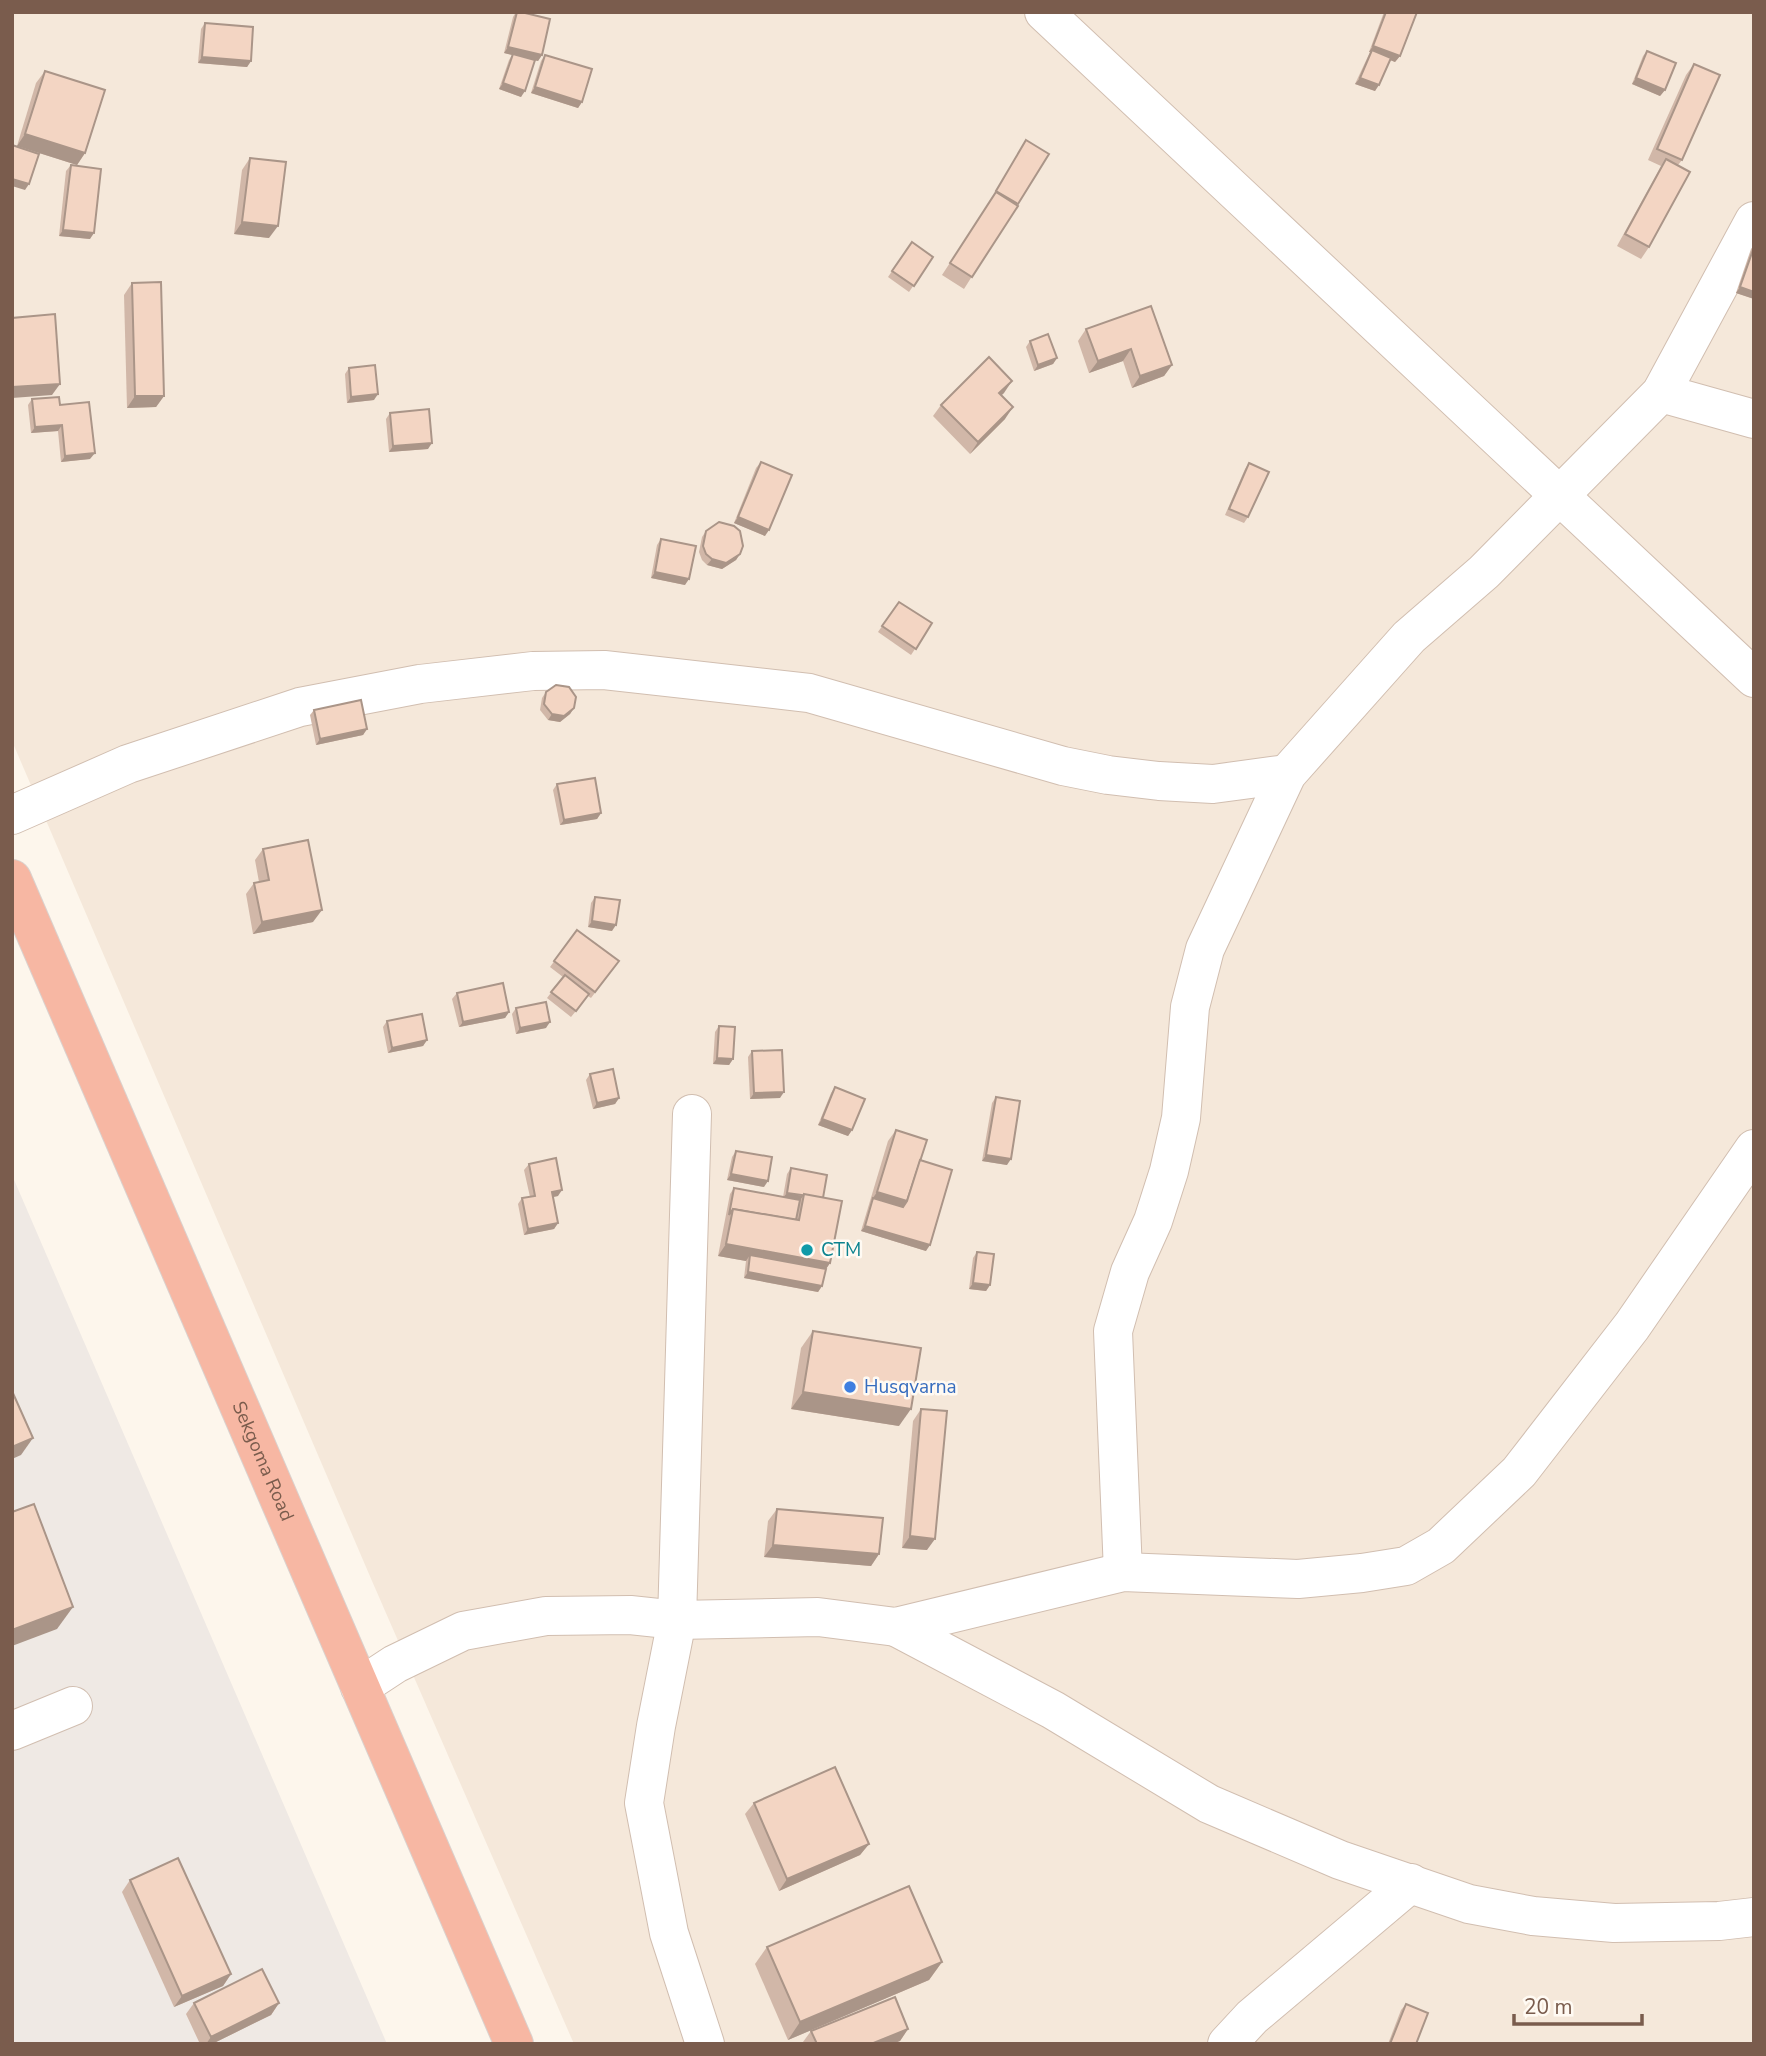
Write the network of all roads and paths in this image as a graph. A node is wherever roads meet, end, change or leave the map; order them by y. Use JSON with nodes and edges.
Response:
{"nodes":[{"id":1,"x":1044,"y":12,"type":"edge"},
{"id":2,"x":1754,"y":221,"type":"edge"},
{"id":3,"x":1661,"y":393,"type":"junction"},
{"id":4,"x":1754,"y":419,"type":"edge"},
{"id":5,"x":1558,"y":496,"type":"junction"},
{"id":6,"x":1754,"y":678,"type":"edge"},
{"id":7,"x":1287,"y":774,"type":"junction"},
{"id":8,"x":12,"y":815,"type":"edge"},
{"id":9,"x":12,"y":878,"type":"edge"},
{"id":10,"x":692,"y":1114,"type":"dead end"},
{"id":11,"x":1754,"y":1150,"type":"edge"},
{"id":12,"x":1123,"y":1572,"type":"junction"},
{"id":13,"x":677,"y":1620,"type":"junction"},
{"id":14,"x":896,"y":1627,"type":"junction"},
{"id":15,"x":360,"y":1687,"type":"junction"},
{"id":16,"x":73,"y":1706,"type":"dead end"},
{"id":17,"x":12,"y":1731,"type":"edge"},
{"id":18,"x":1411,"y":1883,"type":"junction"},
{"id":19,"x":1754,"y":1917,"type":"edge"},
{"id":20,"x":514,"y":2044,"type":"edge"},
{"id":21,"x":705,"y":2044,"type":"edge"},
{"id":22,"x":1227,"y":2044,"type":"edge"}],
"edges":[{"from":1,"to":5,"type":"street"},
{"from":2,"to":3,"type":"street"},
{"from":3,"to":4,"type":"street"},
{"from":3,"to":5,"type":"street"},
{"from":5,"to":6,"type":"street"},
{"from":5,"to":7,"type":"street"},
{"from":7,"to":8,"type":"street"},
{"from":7,"to":12,"type":"street"},
{"from":9,"to":15,"type":"highway","name":"Sekgoma Road"},
{"from":10,"to":13,"type":"street"},
{"from":11,"to":12,"type":"street"},
{"from":12,"to":14,"type":"street"},
{"from":13,"to":14,"type":"street"},
{"from":13,"to":15,"type":"street"},
{"from":13,"to":21,"type":"street"},
{"from":14,"to":18,"type":"street"},
{"from":15,"to":20,"type":"highway","name":"Sekgoma Road"},
{"from":16,"to":17,"type":"street"},
{"from":18,"to":19,"type":"street"},
{"from":18,"to":22,"type":"street"}]}
